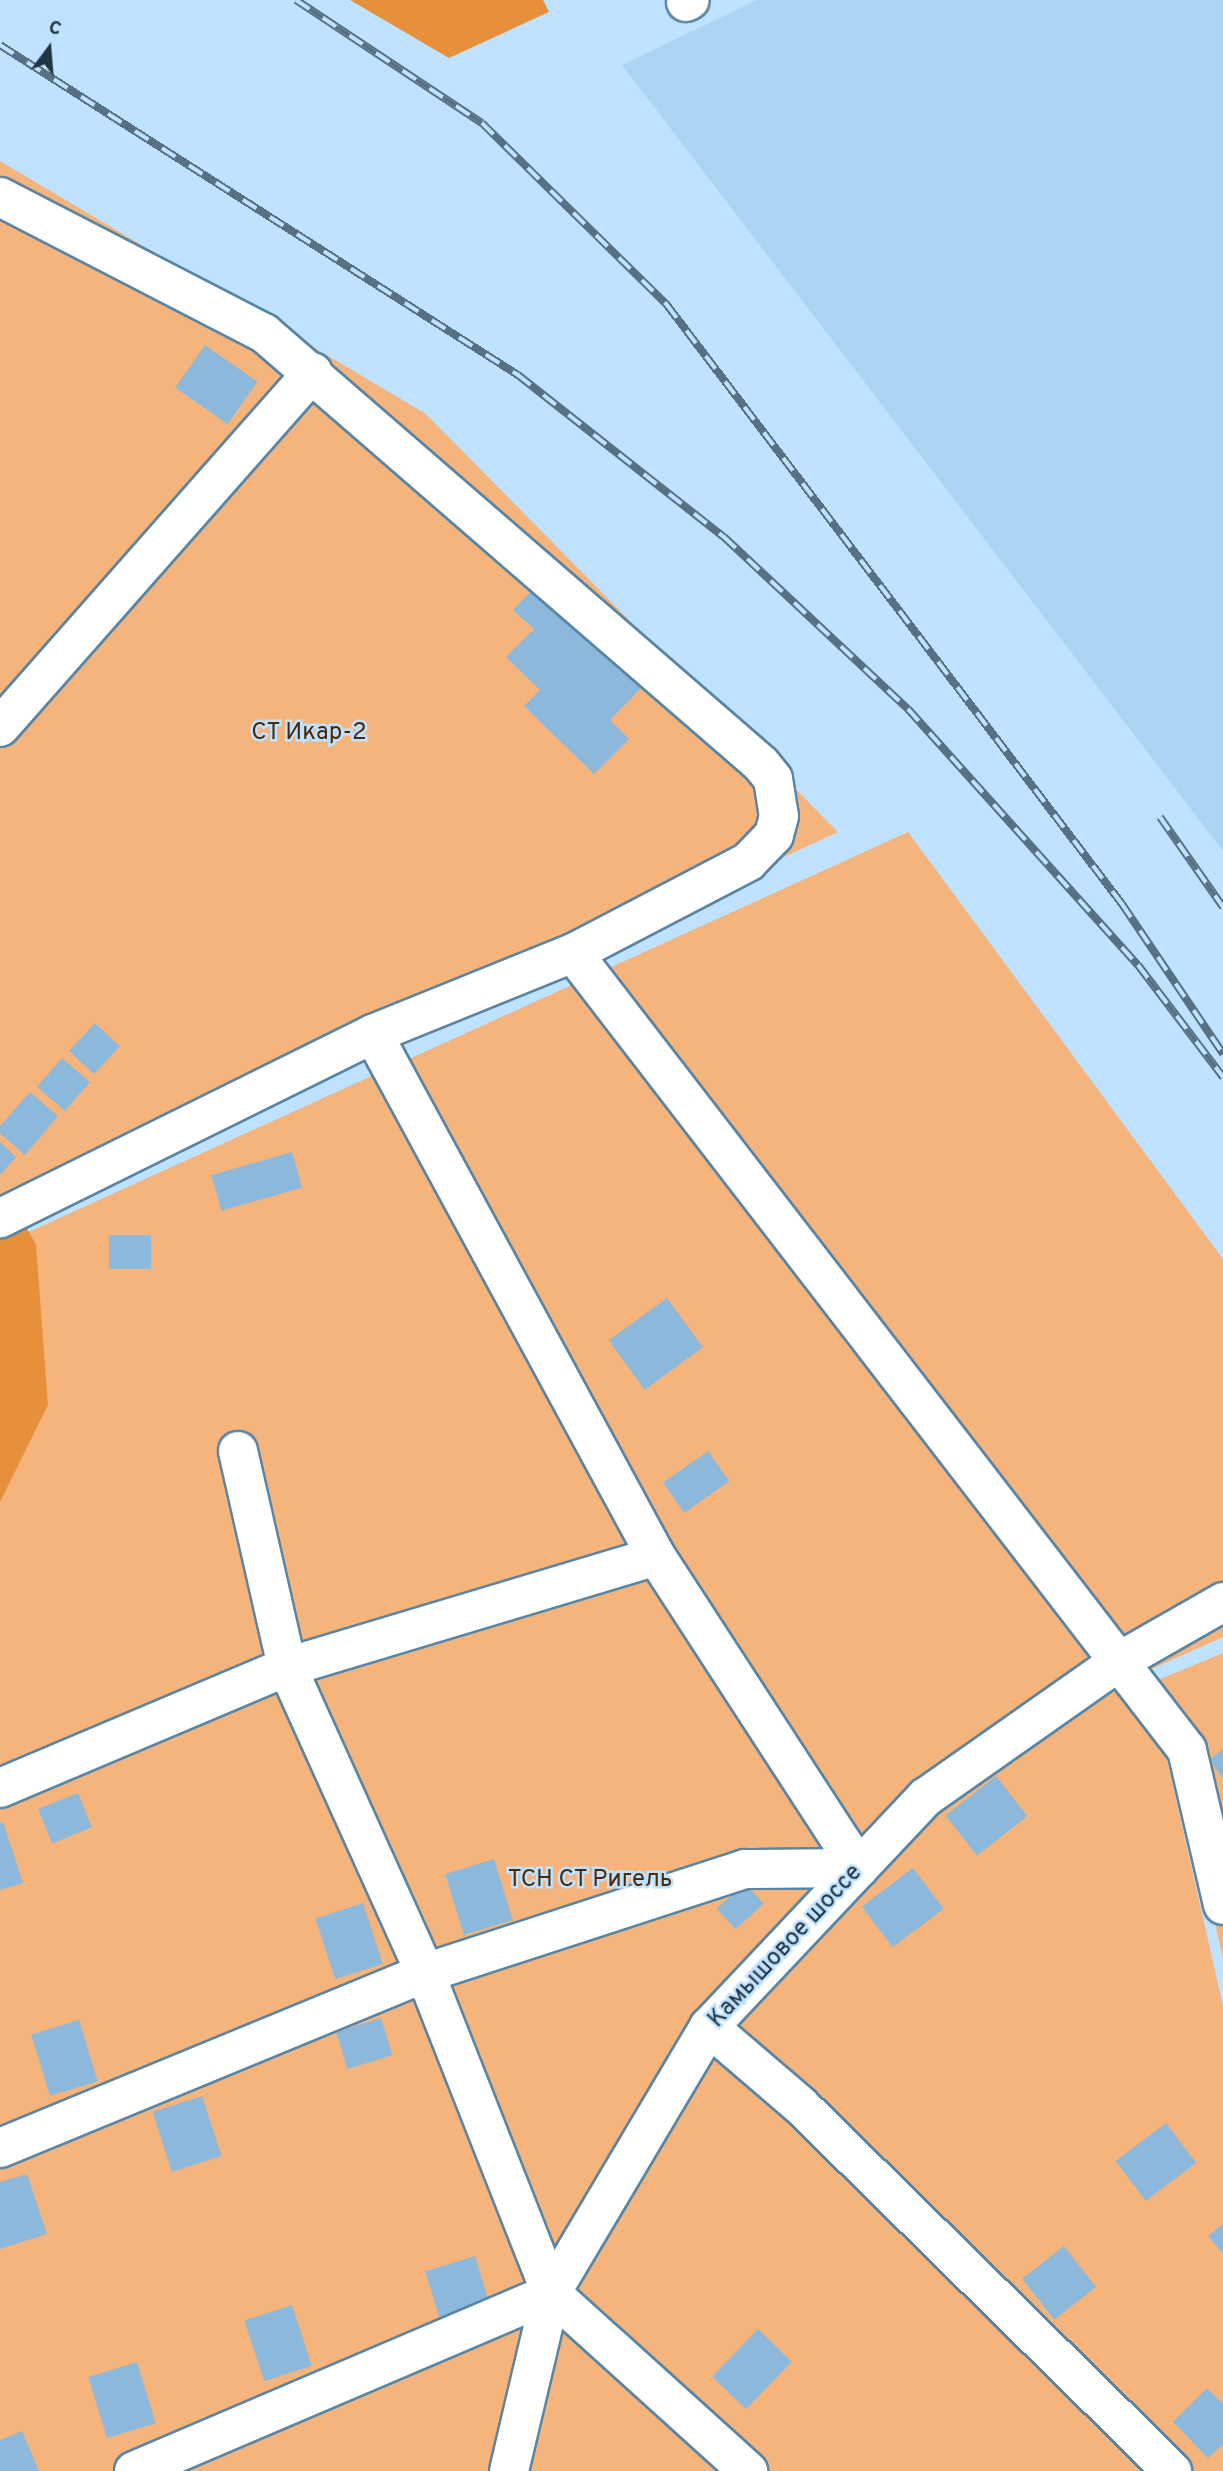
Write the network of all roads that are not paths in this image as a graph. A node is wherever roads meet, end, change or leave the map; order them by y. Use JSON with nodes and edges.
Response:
{"nodes":[{"id":1,"x":1,"y":200,"type":"edge"},
{"id":2,"x":313,"y":372,"type":"junction"},
{"id":3,"x":0,"y":727,"type":"edge"},
{"id":4,"x":573,"y":953,"type":"junction"},
{"id":5,"x":373,"y":1034,"type":"junction"},
{"id":6,"x":0,"y":1218,"type":"edge"},
{"id":7,"x":238,"y":1451,"type":"dead end"},
{"id":8,"x":656,"y":1556,"type":"junction"},
{"id":9,"x":1223,"y":1602,"type":"edge"},
{"id":10,"x":1118,"y":1662,"type":"junction"},
{"id":11,"x":286,"y":1667,"type":"junction"},
{"id":12,"x":0,"y":1788,"type":"edge"},
{"id":13,"x":859,"y":1868,"type":"junction"},
{"id":14,"x":1218,"y":1872,"type":"edge"},
{"id":15,"x":1223,"y":1905,"type":"edge"},
{"id":16,"x":425,"y":1973,"type":"junction"},
{"id":17,"x":709,"y":2027,"type":"junction"},
{"id":18,"x":0,"y":2147,"type":"edge"},
{"id":19,"x":551,"y":2293,"type":"junction"},
{"id":20,"x":134,"y":2471,"type":"edge"},
{"id":21,"x":509,"y":2471,"type":"edge"},
{"id":22,"x":748,"y":2471,"type":"edge"},
{"id":23,"x":1172,"y":2471,"type":"edge"}],
"edges":[{"from":1,"to":2,"type":"street"},
{"from":2,"to":3,"type":"street"},
{"from":2,"to":4,"type":"street"},
{"from":4,"to":5,"type":"street"},
{"from":4,"to":10,"type":"street"},
{"from":5,"to":6,"type":"street"},
{"from":5,"to":8,"type":"street"},
{"from":7,"to":11,"type":"street"},
{"from":8,"to":11,"type":"street"},
{"from":8,"to":13,"type":"street"},
{"from":9,"to":10,"type":"street","name":"Камышовое шоссе"},
{"from":10,"to":13,"type":"street","name":"Камышовое шоссе"},
{"from":10,"to":14,"type":"street"},
{"from":11,"to":12,"type":"street"},
{"from":11,"to":16,"type":"street"},
{"from":13,"to":16,"type":"street"},
{"from":13,"to":17,"type":"street","name":"Камышовое шоссе"},
{"from":14,"to":15,"type":"street"},
{"from":16,"to":18,"type":"street"},
{"from":16,"to":19,"type":"street"},
{"from":17,"to":19,"type":"street","name":"Камышовое шоссе"},
{"from":17,"to":23,"type":"street"},
{"from":19,"to":20,"type":"street"},
{"from":19,"to":21,"type":"street","name":"Камышовое шоссе"},
{"from":19,"to":22,"type":"street"}]}
